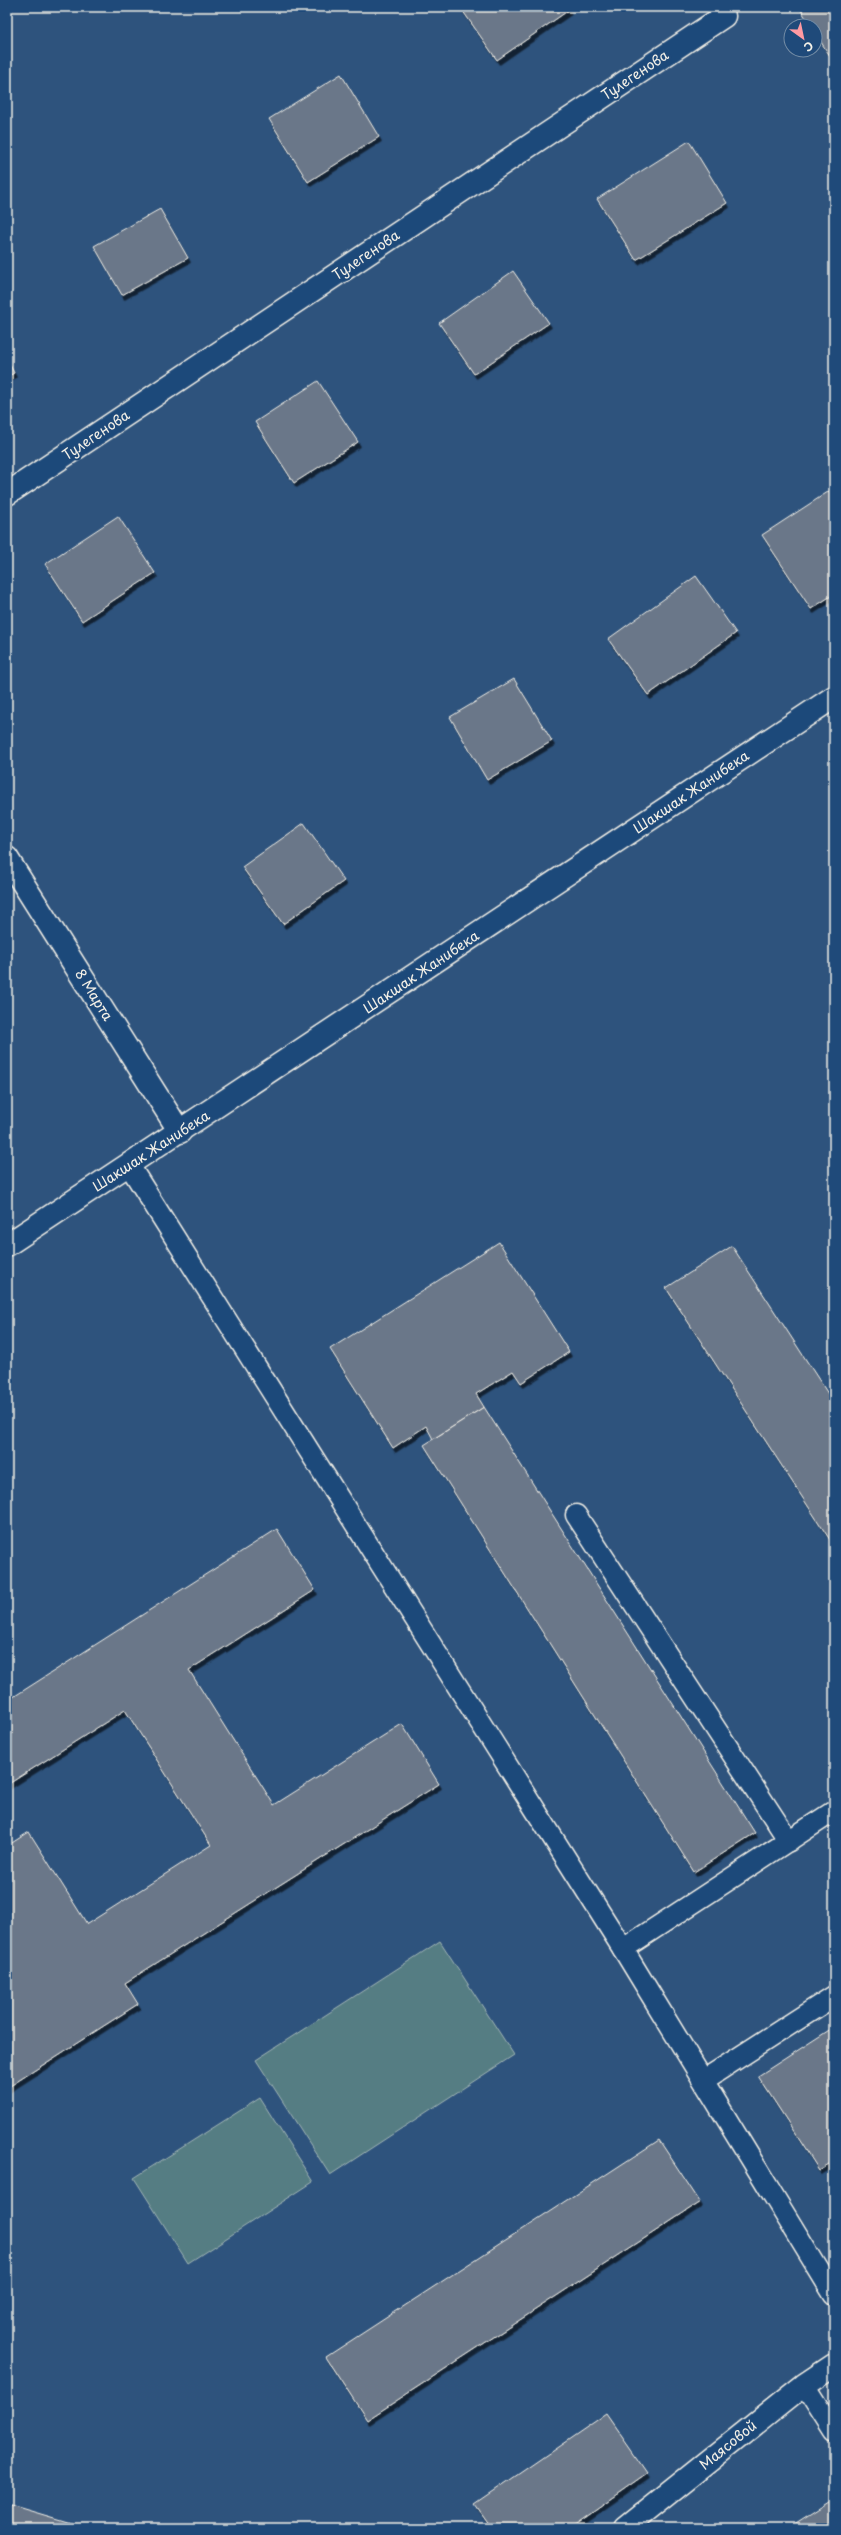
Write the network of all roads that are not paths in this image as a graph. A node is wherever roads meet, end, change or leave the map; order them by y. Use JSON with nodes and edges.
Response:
{"nodes":[{"id":1,"x":724,"y":16,"type":"dead end"},
{"id":2,"x":7,"y":494,"type":"edge"},
{"id":3,"x":834,"y":697,"type":"edge"},
{"id":4,"x":7,"y":858,"type":"edge"},
{"id":5,"x":180,"y":1132,"type":"junction"},
{"id":6,"x":129,"y":1165,"type":"junction"},
{"id":7,"x":7,"y":1245,"type":"edge"},
{"id":8,"x":576,"y":1515,"type":"dead end"},
{"id":9,"x":834,"y":1811,"type":"edge"},
{"id":10,"x":789,"y":1841,"type":"junction"},
{"id":11,"x":624,"y":1949,"type":"junction"},
{"id":12,"x":834,"y":1996,"type":"edge"},
{"id":13,"x":704,"y":2080,"type":"junction"},
{"id":14,"x":834,"y":2295,"type":"edge"},
{"id":15,"x":834,"y":2365,"type":"edge"},
{"id":16,"x":804,"y":2385,"type":"junction"},
{"id":17,"x":834,"y":2432,"type":"edge"},
{"id":18,"x":625,"y":2528,"type":"edge"}],
"edges":[{"from":1,"to":2,"type":"street","name":"Тулегенова"},
{"from":3,"to":5,"type":"street","name":"Шакшак Жанибека"},
{"from":4,"to":5,"type":"street","name":"8 Марта"},
{"from":5,"to":6,"type":"street","name":"Шакшак Жанибека"},
{"from":6,"to":7,"type":"street","name":"Шакшак Жанибека"},
{"from":6,"to":11,"type":"lane"},
{"from":8,"to":10,"type":"lane"},
{"from":9,"to":10,"type":"lane"},
{"from":10,"to":11,"type":"lane"},
{"from":11,"to":13,"type":"lane"},
{"from":12,"to":13,"type":"lane"},
{"from":13,"to":14,"type":"lane"},
{"from":15,"to":16,"type":"street","name":"Маясовой"},
{"from":16,"to":17,"type":"lane"},
{"from":16,"to":18,"type":"street","name":"Маясовой"}]}
